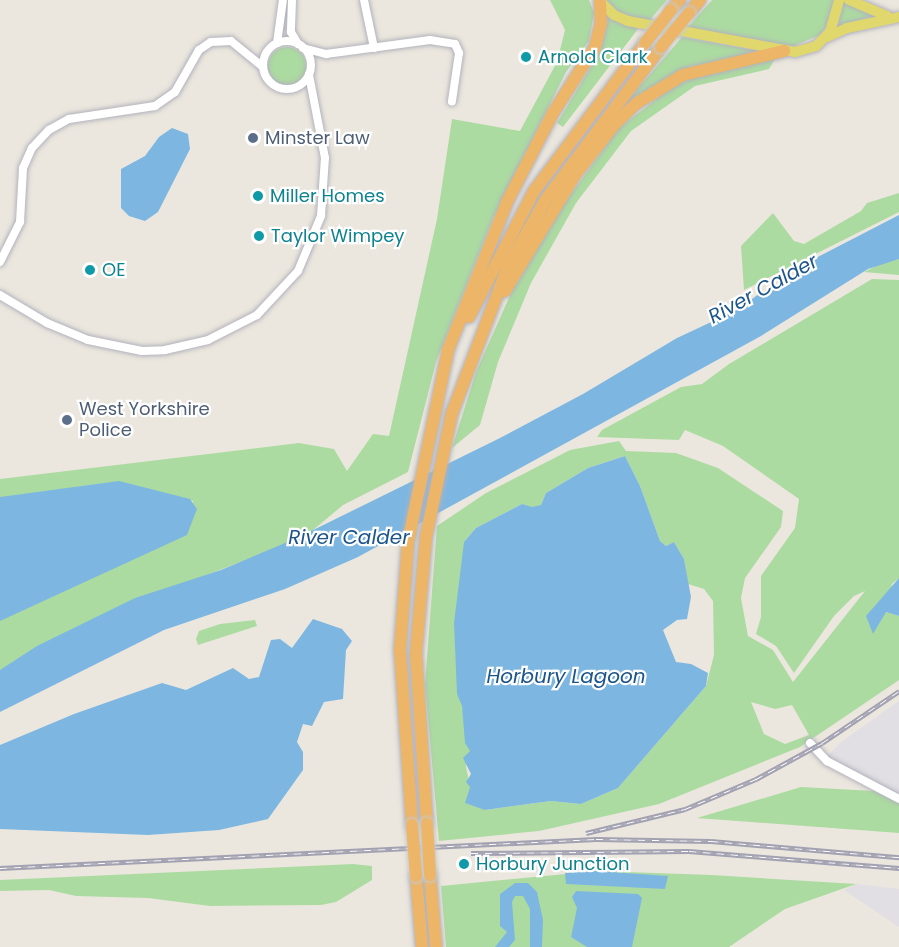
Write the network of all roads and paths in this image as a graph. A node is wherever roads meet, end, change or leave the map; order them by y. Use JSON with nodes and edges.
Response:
{"nodes":[{"id":1,"x":283,"y":0,"type":"edge"},
{"id":2,"x":292,"y":0,"type":"edge"},
{"id":3,"x":364,"y":0,"type":"edge"},
{"id":4,"x":680,"y":0,"type":"edge"},
{"id":5,"x":700,"y":0,"type":"edge"},
{"id":6,"x":839,"y":0,"type":"edge"},
{"id":7,"x":849,"y":0,"type":"edge"},
{"id":8,"x":600,"y":1,"type":"edge"},
{"id":9,"x":893,"y":16,"type":"edge"},
{"id":10,"x":824,"y":39,"type":"junction"},
{"id":11,"x":277,"y":44,"type":"junction"},
{"id":12,"x":301,"y":46,"type":"junction"},
{"id":13,"x":374,"y":48,"type":"junction"},
{"id":14,"x":248,"y":51,"type":"junction"},
{"id":15,"x":267,"y":51,"type":"junction"},
{"id":16,"x":784,"y":51,"type":"junction"},
{"id":17,"x":326,"y":54,"type":"junction"},
{"id":18,"x":263,"y":67,"type":"junction"},
{"id":19,"x":310,"y":70,"type":"junction"},
{"id":20,"x":291,"y":89,"type":"junction"},
{"id":21,"x":452,"y":101,"type":"dead end"},
{"id":22,"x":312,"y":104,"type":"junction"},
{"id":23,"x":0,"y":260,"type":"edge"},
{"id":24,"x":0,"y":288,"type":"edge"},
{"id":25,"x":0,"y":295,"type":"edge"},
{"id":26,"x":10,"y":298,"type":"junction"},
{"id":27,"x":479,"y":338,"type":"junction"},
{"id":28,"x":443,"y":380,"type":"junction"},
{"id":29,"x":810,"y":743,"type":"dead end"},
{"id":30,"x":899,"y":799,"type":"edge"},
{"id":31,"x":422,"y":947,"type":"edge"},
{"id":32,"x":436,"y":947,"type":"edge"}],
"edges":[{"from":1,"to":11,"type":"street"},
{"from":2,"to":12,"type":"street"},
{"from":3,"to":13,"type":"street"},
{"from":4,"to":28,"type":"highway","bridge":true},
{"from":5,"to":27,"type":"highway","bridge":true},
{"from":6,"to":10,"type":"main road"},
{"from":7,"to":9,"type":"main road"},
{"from":8,"to":16,"type":"main road"},
{"from":8,"to":28,"type":"highway"},
{"from":9,"to":10,"type":"main road"},
{"from":10,"to":16,"type":"main road"},
{"from":11,"to":12,"type":"street"},
{"from":11,"to":15,"type":"street"},
{"from":12,"to":17,"type":"street"},
{"from":12,"to":19,"type":"street"},
{"from":13,"to":17,"type":"street"},
{"from":13,"to":21,"type":"street"},
{"from":14,"to":15,"type":"street"},
{"from":14,"to":18,"type":"street"},
{"from":14,"to":23,"type":"street"},
{"from":15,"to":18,"type":"street"},
{"from":16,"to":27,"type":"highway"},
{"from":17,"to":19,"type":"street"},
{"from":18,"to":20,"type":"street"},
{"from":19,"to":20,"type":"street"},
{"from":19,"to":22,"type":"street"},
{"from":20,"to":22,"type":"street"},
{"from":22,"to":26,"type":"street"},
{"from":24,"to":26,"type":"street"},
{"from":25,"to":26,"type":"street"},
{"from":27,"to":32,"type":"highway","bridge":true},
{"from":28,"to":31,"type":"highway","bridge":true},
{"from":29,"to":30,"type":"street"}]}
